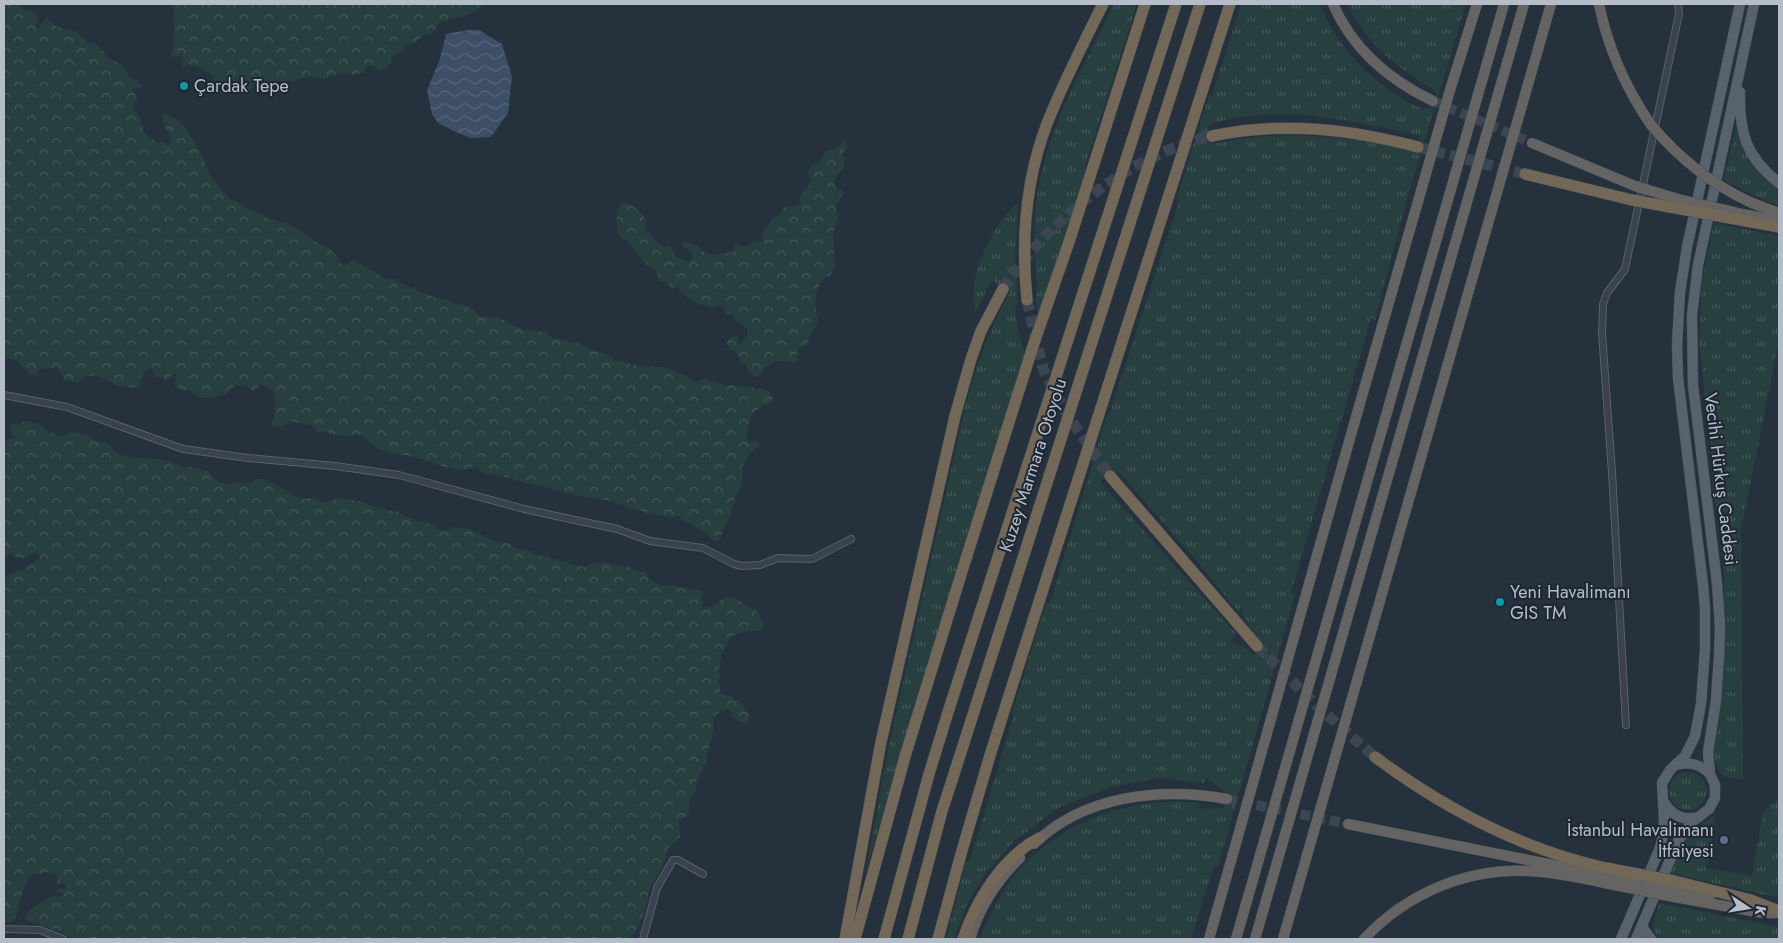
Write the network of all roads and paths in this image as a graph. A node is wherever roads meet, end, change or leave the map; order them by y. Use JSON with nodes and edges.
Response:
{"nodes":[{"id":1,"x":1103,"y":4,"type":"edge"},
{"id":2,"x":1146,"y":4,"type":"edge"},
{"id":3,"x":1176,"y":4,"type":"edge"},
{"id":4,"x":1200,"y":4,"type":"edge"},
{"id":5,"x":1230,"y":4,"type":"edge"},
{"id":6,"x":1333,"y":4,"type":"edge"},
{"id":7,"x":1477,"y":4,"type":"edge"},
{"id":8,"x":1504,"y":4,"type":"edge"},
{"id":9,"x":1524,"y":4,"type":"edge"},
{"id":10,"x":1551,"y":4,"type":"edge"},
{"id":11,"x":1599,"y":4,"type":"edge"},
{"id":12,"x":1678,"y":4,"type":"edge"},
{"id":13,"x":1740,"y":4,"type":"edge"},
{"id":14,"x":1754,"y":4,"type":"edge"},
{"id":15,"x":1740,"y":69,"type":"junction"},
{"id":16,"x":1433,"y":101,"type":"tunnel mouth"},
{"id":17,"x":1212,"y":136,"type":"tunnel mouth"},
{"id":18,"x":1532,"y":142,"type":"tunnel mouth"},
{"id":19,"x":1418,"y":147,"type":"tunnel mouth"},
{"id":20,"x":1526,"y":174,"type":"tunnel mouth"},
{"id":21,"x":1779,"y":183,"type":"edge"},
{"id":22,"x":1779,"y":213,"type":"edge"},
{"id":23,"x":1746,"y":218,"type":"junction"},
{"id":24,"x":1779,"y":221,"type":"edge"},
{"id":25,"x":1779,"y":227,"type":"edge"},
{"id":26,"x":1003,"y":289,"type":"tunnel mouth"},
{"id":27,"x":1027,"y":300,"type":"tunnel mouth"},
{"id":28,"x":4,"y":395,"type":"edge"},
{"id":29,"x":1110,"y":476,"type":"tunnel mouth"},
{"id":30,"x":850,"y":539,"type":"dead end"},
{"id":31,"x":1257,"y":646,"type":"tunnel mouth"},
{"id":32,"x":1626,"y":725,"type":"dead end"},
{"id":33,"x":1375,"y":757,"type":"tunnel mouth"},
{"id":34,"x":1676,"y":766,"type":"junction"},
{"id":35,"x":1710,"y":774,"type":"junction"},
{"id":36,"x":1248,"y":796,"type":"junction"},
{"id":37,"x":1227,"y":799,"type":"tunnel mouth"},
{"id":38,"x":1664,"y":802,"type":"junction"},
{"id":39,"x":1704,"y":814,"type":"junction"},
{"id":40,"x":1348,"y":824,"type":"tunnel mouth"},
{"id":41,"x":1039,"y":838,"type":"junction"},
{"id":42,"x":703,"y":874,"type":"dead end"},
{"id":43,"x":1603,"y":875,"type":"junction"},
{"id":44,"x":1779,"y":912,"type":"edge"},
{"id":45,"x":1642,"y":927,"type":"junction"},
{"id":46,"x":4,"y":929,"type":"edge"},
{"id":47,"x":63,"y":939,"type":"edge"},
{"id":48,"x":643,"y":939,"type":"edge"},
{"id":49,"x":845,"y":939,"type":"edge"},
{"id":50,"x":855,"y":939,"type":"edge"},
{"id":51,"x":884,"y":939,"type":"edge"},
{"id":52,"x":908,"y":939,"type":"edge"},
{"id":53,"x":938,"y":939,"type":"edge"},
{"id":54,"x":963,"y":939,"type":"edge"},
{"id":55,"x":970,"y":939,"type":"edge"},
{"id":56,"x":1203,"y":939,"type":"edge"},
{"id":57,"x":1209,"y":939,"type":"edge"},
{"id":58,"x":1236,"y":939,"type":"edge"},
{"id":59,"x":1255,"y":939,"type":"edge"},
{"id":60,"x":1283,"y":939,"type":"edge"},
{"id":61,"x":1364,"y":939,"type":"edge"},
{"id":62,"x":1621,"y":939,"type":"edge"},
{"id":63,"x":1636,"y":939,"type":"edge"},
{"id":64,"x":1651,"y":939,"type":"edge"}],
"edges":[{"from":1,"to":27,"type":"highway"},
{"from":2,"to":50,"type":"highway"},
{"from":3,"to":51,"type":"highway","name":"Kuzey Marmara Otoyolu"},
{"from":4,"to":52,"type":"highway","name":"Kuzey Marmara Otoyolu"},
{"from":5,"to":53,"type":"highway"},
{"from":6,"to":16,"type":"highway"},
{"from":7,"to":36,"type":"highway"},
{"from":8,"to":58,"type":"highway"},
{"from":9,"to":59,"type":"highway"},
{"from":10,"to":60,"type":"highway"},
{"from":11,"to":22,"type":"highway","bridge":true},
{"from":12,"to":32,"type":"street"},
{"from":13,"to":34,"type":"main road","name":"Vecihi Hürkuş Caddesi"},
{"from":14,"to":15,"type":"main road","name":"Vecihi Hürkuş Caddesi"},
{"from":15,"to":21,"type":"main road"},
{"from":15,"to":35,"type":"main road","name":"Vecihi Hürkuş Caddesi"},
{"from":17,"to":19,"type":"highway"},
{"from":18,"to":23,"type":"highway","bridge":true},
{"from":20,"to":23,"type":"highway","bridge":true},
{"from":23,"to":24,"type":"highway"},
{"from":23,"to":25,"type":"highway"},
{"from":26,"to":49,"type":"highway"},
{"from":28,"to":30,"type":"street"},
{"from":29,"to":31,"type":"highway"},
{"from":33,"to":43,"type":"highway"},
{"from":34,"to":35,"type":"main road"},
{"from":34,"to":38,"type":"main road","name":"Vecihi Hürkuş Caddesi"},
{"from":35,"to":39,"type":"main road","name":"Vecihi Hürkuş Caddesi"},
{"from":36,"to":56,"type":"highway"},
{"from":36,"to":57,"type":"highway"},
{"from":37,"to":41,"type":"highway"},
{"from":38,"to":39,"type":"main road"},
{"from":38,"to":62,"type":"main road","name":"Vecihi Hürkuş Caddesi"},
{"from":39,"to":45,"type":"main road","name":"Vecihi Hürkuş Caddesi"},
{"from":40,"to":43,"type":"highway"},
{"from":41,"to":54,"type":"highway"},
{"from":41,"to":55,"type":"highway"},
{"from":42,"to":48,"type":"street"},
{"from":43,"to":44,"type":"highway","bridge":true},
{"from":43,"to":61,"type":"highway"},
{"from":45,"to":63,"type":"main road","name":"Vecihi Hürkuş Caddesi"},
{"from":45,"to":64,"type":"main road"},
{"from":46,"to":47,"type":"street"}]}
